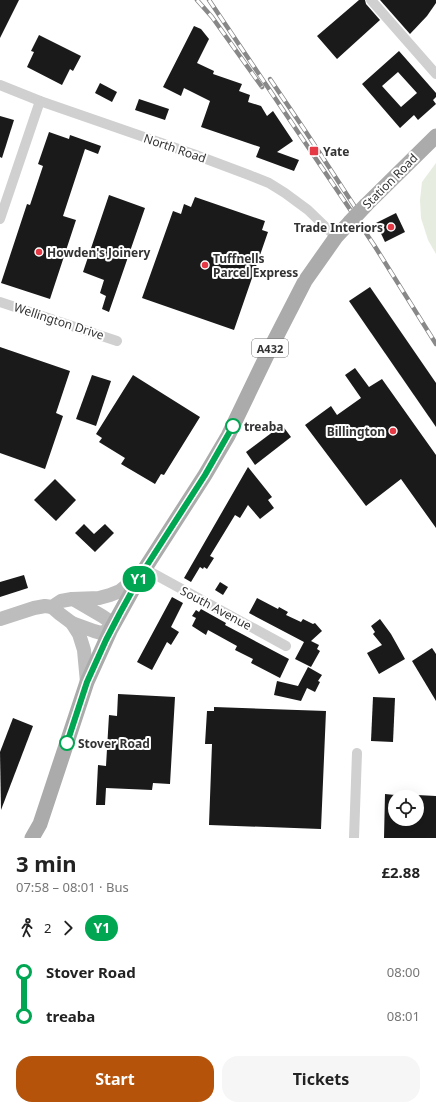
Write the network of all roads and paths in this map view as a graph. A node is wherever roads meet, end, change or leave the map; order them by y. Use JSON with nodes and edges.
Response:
{"nodes":[{"id":1,"x":371,"y":0,"type":"edge"},
{"id":2,"x":436,"y":74,"type":"edge"},
{"id":3,"x":0,"y":86,"type":"edge"},
{"id":4,"x":40,"y":101,"type":"junction"},
{"id":5,"x":436,"y":136,"type":"edge"},
{"id":6,"x":0,"y":219,"type":"edge"},
{"id":7,"x":344,"y":228,"type":"junction"},
{"id":8,"x":0,"y":302,"type":"edge"},
{"id":9,"x":117,"y":341,"type":"dead end"},
{"id":10,"x":143,"y":571,"type":"junction"},
{"id":11,"x":72,"y":599,"type":"junction"},
{"id":12,"x":52,"y":607,"type":"junction"},
{"id":13,"x":0,"y":619,"type":"edge"},
{"id":14,"x":72,"y":623,"type":"junction"},
{"id":15,"x":111,"y":629,"type":"junction"},
{"id":16,"x":286,"y":646,"type":"dead end"},
{"id":17,"x":87,"y":682,"type":"junction"},
{"id":18,"x":357,"y":753,"type":"dead end"},
{"id":19,"x":39,"y":831,"type":"edge"},
{"id":20,"x":32,"y":838,"type":"edge"},
{"id":21,"x":354,"y":838,"type":"edge"}],
"edges":[{"from":1,"to":2,"type":"street"},
{"from":3,"to":4,"type":"street","name":"North Road"},
{"from":4,"to":6,"type":"street"},
{"from":4,"to":7,"type":"street","name":"North Road"},
{"from":5,"to":7,"type":"main road","name":"Station Road","number":"A432","bridge":true},
{"from":7,"to":10,"type":"main road","number":"A432"},
{"from":8,"to":9,"type":"street","name":"Wellington Drive"},
{"from":10,"to":11,"type":"main road"},
{"from":10,"to":15,"type":"main road","number":"A432"},
{"from":10,"to":16,"type":"street","name":"South Avenue"},
{"from":11,"to":12,"type":"main road"},
{"from":11,"to":15,"type":"main road"},
{"from":12,"to":13,"type":"main road"},
{"from":12,"to":14,"type":"main road"},
{"from":14,"to":15,"type":"main road"},
{"from":14,"to":17,"type":"main road"},
{"from":15,"to":17,"type":"main road","number":"A432"},
{"from":17,"to":19,"type":"main road","number":"A432"},
{"from":18,"to":21,"type":"street"},
{"from":19,"to":20,"type":"main road","number":"A432"}]}
